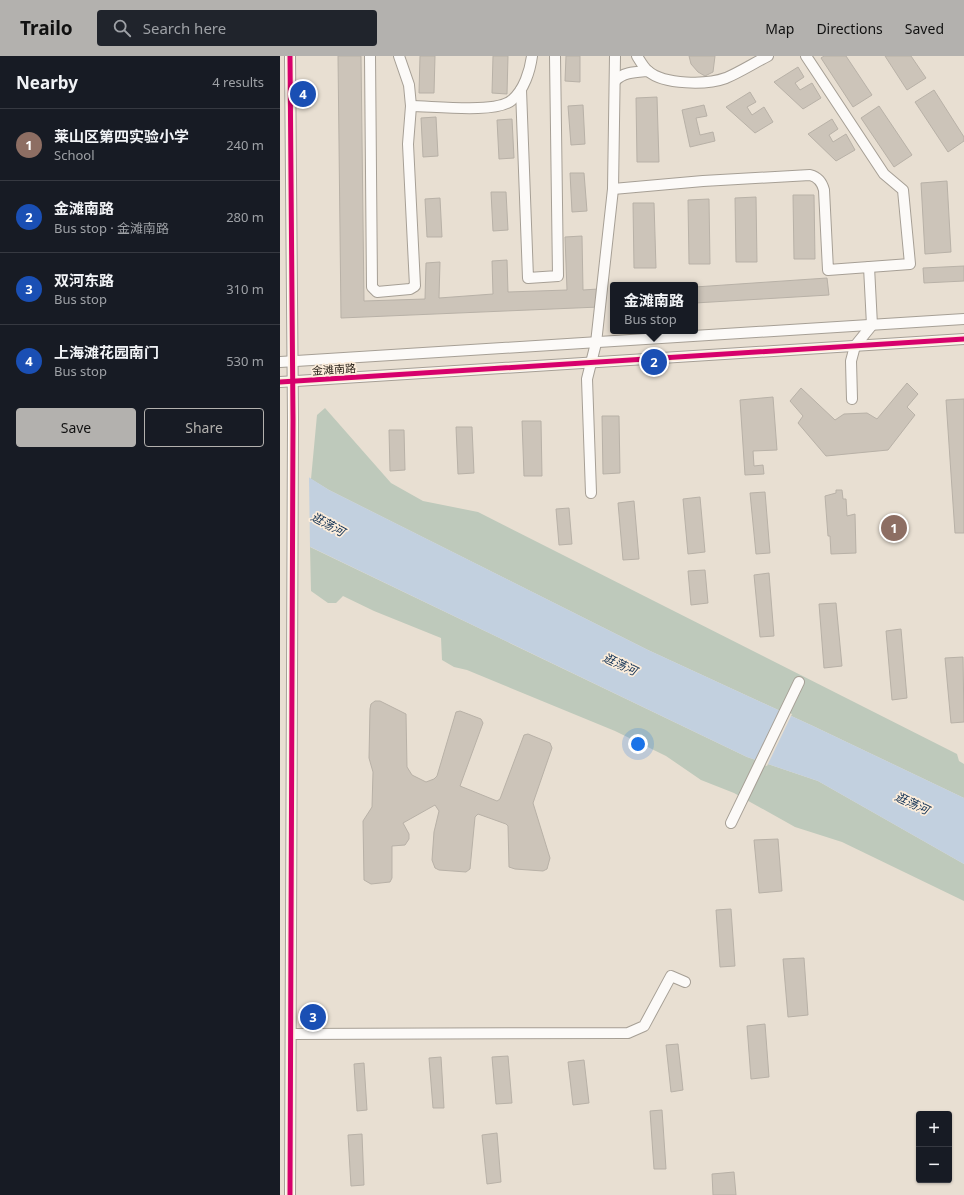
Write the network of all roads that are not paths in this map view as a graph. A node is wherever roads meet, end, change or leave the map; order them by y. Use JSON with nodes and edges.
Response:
{"nodes":[{"id":1,"x":290,"y":56,"type":"edge"},
{"id":2,"x":370,"y":56,"type":"edge"},
{"id":3,"x":399,"y":56,"type":"edge"},
{"id":4,"x":532,"y":56,"type":"edge"},
{"id":5,"x":555,"y":56,"type":"edge"},
{"id":6,"x":615,"y":56,"type":"edge"},
{"id":7,"x":637,"y":56,"type":"edge"},
{"id":8,"x":768,"y":56,"type":"edge"},
{"id":9,"x":806,"y":56,"type":"edge"},
{"id":10,"x":648,"y":71,"type":"junction"},
{"id":11,"x":615,"y":81,"type":"junction"},
{"id":12,"x":521,"y":90,"type":"junction"},
{"id":13,"x":411,"y":106,"type":"junction"},
{"id":14,"x":613,"y":189,"type":"junction"},
{"id":15,"x":869,"y":267,"type":"junction"},
{"id":16,"x":964,"y":319,"type":"edge"},
{"id":17,"x":872,"y":325,"type":"junction"},
{"id":18,"x":964,"y":339,"type":"edge"},
{"id":19,"x":596,"y":343,"type":"junction"},
{"id":20,"x":855,"y":346,"type":"junction"},
{"id":21,"x":280,"y":362,"type":"edge"},
{"id":22,"x":291,"y":362,"type":"junction"},
{"id":23,"x":592,"y":362,"type":"junction"},
{"id":24,"x":280,"y":382,"type":"edge"},
{"id":25,"x":292,"y":382,"type":"junction"},
{"id":26,"x":852,"y":399,"type":"dead end"},
{"id":27,"x":591,"y":493,"type":"dead end"},
{"id":28,"x":799,"y":682,"type":"dead end"},
{"id":29,"x":731,"y":823,"type":"dead end"},
{"id":30,"x":685,"y":982,"type":"dead end"},
{"id":31,"x":291,"y":1034,"type":"junction"},
{"id":32,"x":290,"y":1195,"type":"edge"}],
"edges":[{"from":1,"to":22,"type":"street"},
{"from":2,"to":13,"type":"street"},
{"from":3,"to":13,"type":"street"},
{"from":4,"to":12,"type":"street"},
{"from":5,"to":12,"type":"street"},
{"from":6,"to":11,"type":"street"},
{"from":7,"to":10,"type":"street"},
{"from":8,"to":10,"type":"street"},
{"from":9,"to":15,"type":"street"},
{"from":10,"to":11,"type":"street"},
{"from":11,"to":14,"type":"street"},
{"from":12,"to":13,"type":"street"},
{"from":14,"to":15,"type":"street"},
{"from":14,"to":19,"type":"street"},
{"from":15,"to":17,"type":"street"},
{"from":16,"to":17,"type":"street","name":"金滩南路"},
{"from":17,"to":19,"type":"street","name":"金滩南路"},
{"from":17,"to":20,"type":"street"},
{"from":18,"to":20,"type":"street","name":"金滩南路"},
{"from":19,"to":22,"type":"street","name":"金滩南路"},
{"from":19,"to":23,"type":"street"},
{"from":20,"to":23,"type":"street","name":"金滩南路"},
{"from":20,"to":26,"type":"street"},
{"from":21,"to":22,"type":"street","name":"金滩南路"},
{"from":22,"to":25,"type":"street"},
{"from":23,"to":25,"type":"street","name":"金滩南路"},
{"from":23,"to":27,"type":"street"},
{"from":24,"to":25,"type":"street","name":"金滩南路"},
{"from":25,"to":31,"type":"street"},
{"from":28,"to":29,"type":"street"},
{"from":30,"to":31,"type":"street"},
{"from":31,"to":32,"type":"street"}]}
